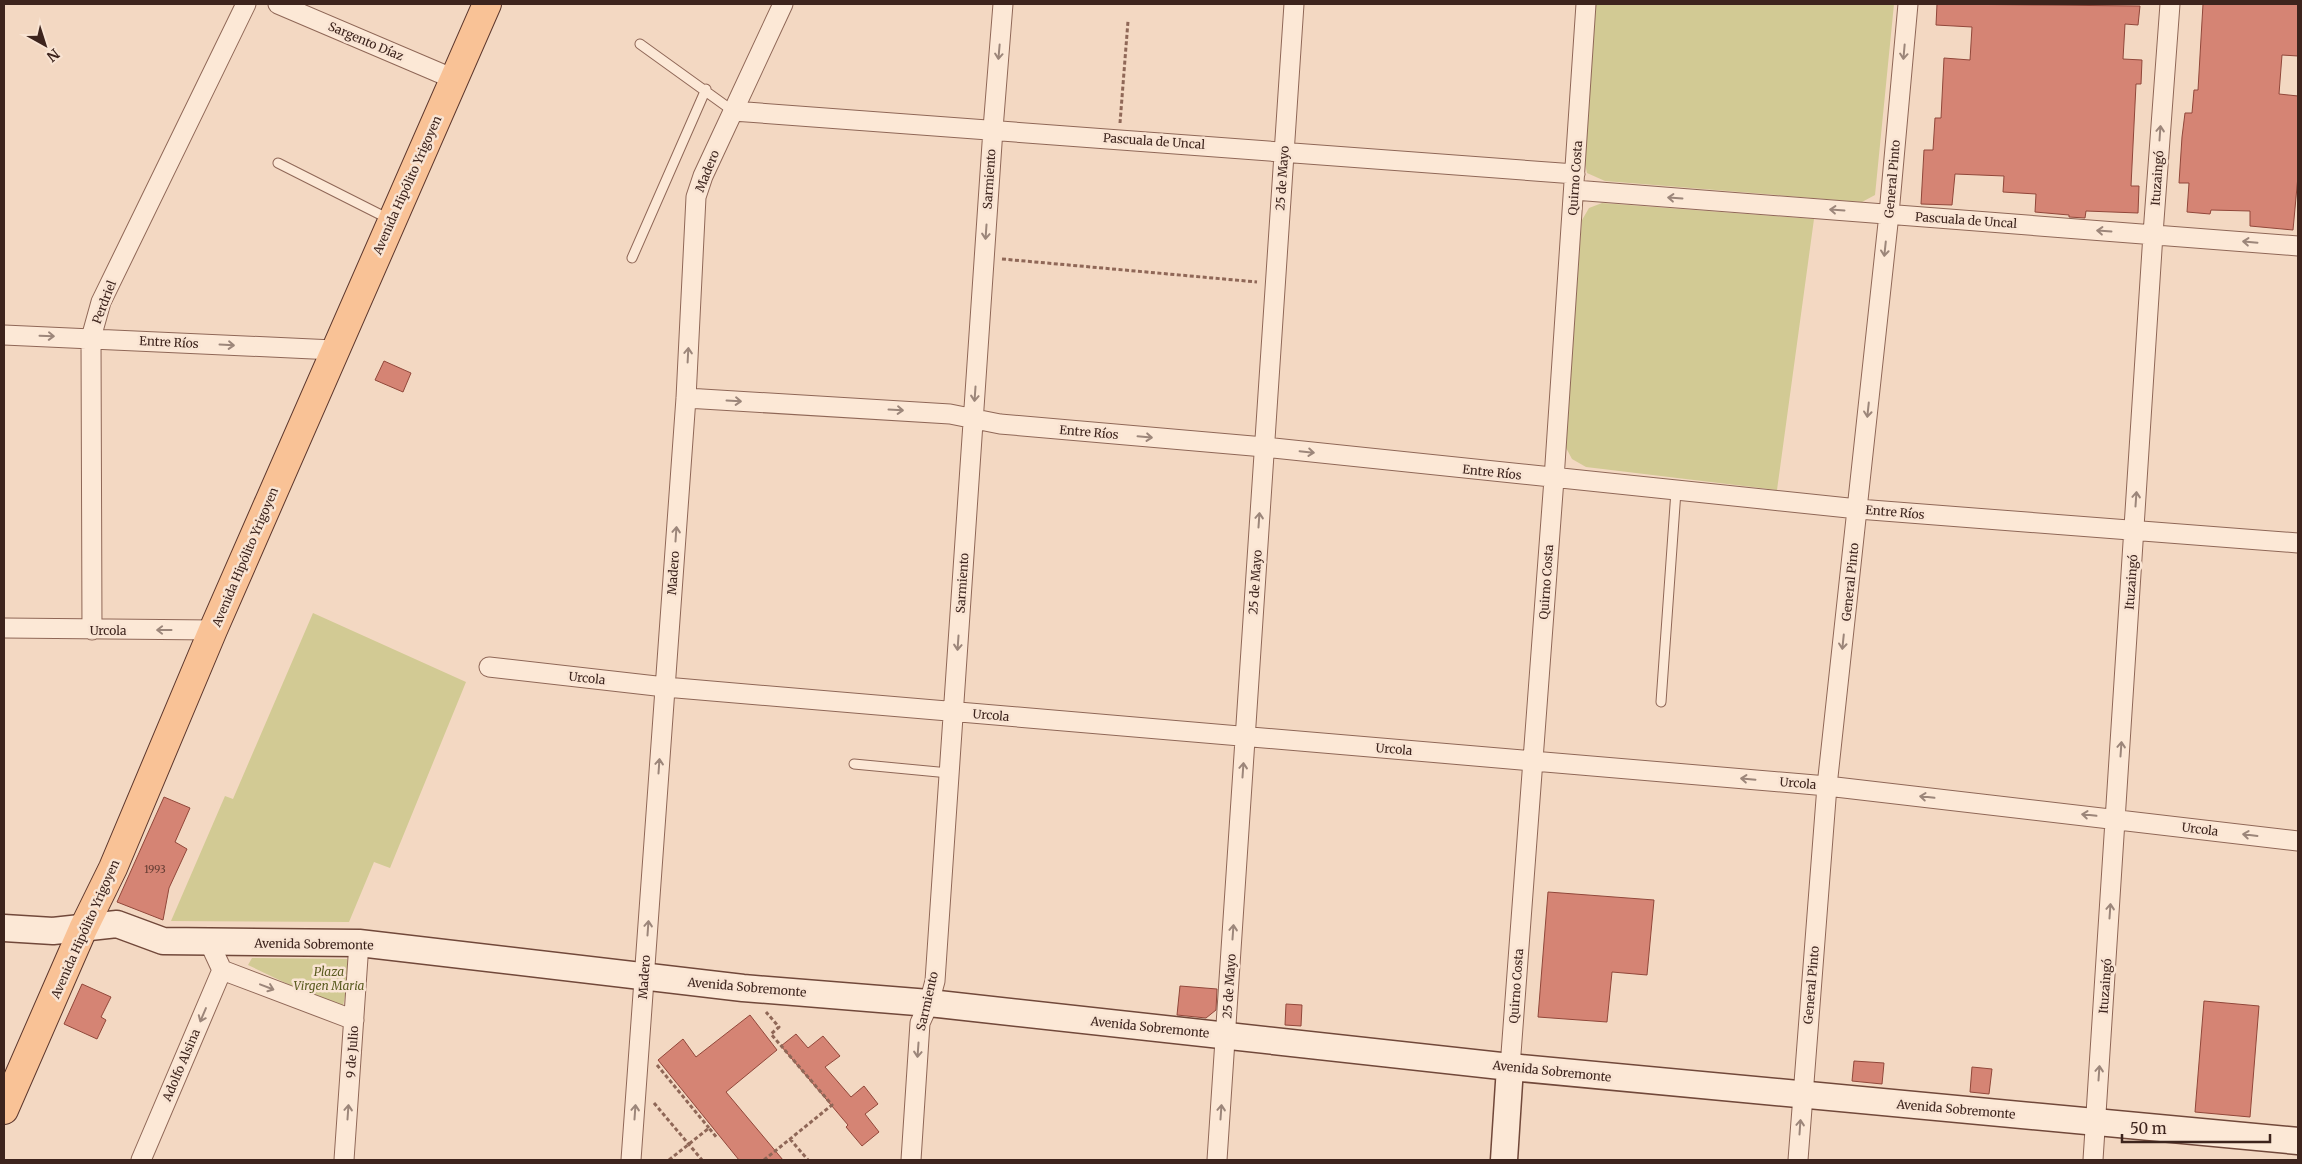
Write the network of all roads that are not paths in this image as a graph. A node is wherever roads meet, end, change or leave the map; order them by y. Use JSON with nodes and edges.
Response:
{"nodes":[{"id":1,"x":246,"y":4,"type":"edge"},
{"id":2,"x":278,"y":4,"type":"edge"},
{"id":3,"x":487,"y":4,"type":"edge"},
{"id":4,"x":783,"y":4,"type":"edge"},
{"id":5,"x":1004,"y":4,"type":"edge"},
{"id":6,"x":1294,"y":4,"type":"edge"},
{"id":7,"x":1586,"y":4,"type":"edge"},
{"id":8,"x":1908,"y":4,"type":"edge"},
{"id":9,"x":2170,"y":4,"type":"edge"},
{"id":10,"x":640,"y":44,"type":"dead end"},
{"id":11,"x":454,"y":79,"type":"junction"},
{"id":12,"x":706,"y":90,"type":"junction"},
{"id":13,"x":733,"y":110,"type":"junction"},
{"id":14,"x":993,"y":129,"type":"junction"},
{"id":15,"x":1284,"y":151,"type":"junction"},
{"id":16,"x":278,"y":163,"type":"dead end"},
{"id":17,"x":1574,"y":182,"type":"junction"},
{"id":18,"x":1888,"y":214,"type":"junction"},
{"id":19,"x":392,"y":220,"type":"junction"},
{"id":20,"x":2153,"y":234,"type":"junction"},
{"id":21,"x":2298,"y":246,"type":"edge"},
{"id":22,"x":632,"y":258,"type":"dead end"},
{"id":23,"x":4,"y":335,"type":"edge"},
{"id":24,"x":90,"y":338,"type":"junction"},
{"id":25,"x":334,"y":350,"type":"junction"},
{"id":26,"x":686,"y":398,"type":"junction"},
{"id":27,"x":973,"y":418,"type":"junction"},
{"id":28,"x":1264,"y":447,"type":"junction"},
{"id":29,"x":1554,"y":479,"type":"junction"},
{"id":30,"x":1676,"y":491,"type":"junction"},
{"id":31,"x":1858,"y":509,"type":"junction"},
{"id":32,"x":2134,"y":531,"type":"junction"},
{"id":33,"x":2298,"y":543,"type":"edge"},
{"id":34,"x":4,"y":628,"type":"edge"},
{"id":35,"x":92,"y":630,"type":"junction"},
{"id":36,"x":213,"y":630,"type":"junction"},
{"id":37,"x":489,"y":667,"type":"dead end"},
{"id":38,"x":665,"y":687,"type":"junction"},
{"id":39,"x":1661,"y":702,"type":"dead end"},
{"id":40,"x":953,"y":712,"type":"junction"},
{"id":41,"x":1245,"y":737,"type":"junction"},
{"id":42,"x":1533,"y":761,"type":"junction"},
{"id":43,"x":854,"y":764,"type":"dead end"},
{"id":44,"x":949,"y":772,"type":"junction"},
{"id":45,"x":1827,"y":786,"type":"junction"},
{"id":46,"x":2116,"y":818,"type":"junction"},
{"id":47,"x":2298,"y":840,"type":"edge"},
{"id":48,"x":4,"y":928,"type":"edge"},
{"id":49,"x":83,"y":929,"type":"junction"},
{"id":50,"x":209,"y":942,"type":"junction"},
{"id":51,"x":359,"y":943,"type":"junction"},
{"id":52,"x":222,"y":970,"type":"junction"},
{"id":53,"x":644,"y":977,"type":"junction"},
{"id":54,"x":929,"y":1003,"type":"junction"},
{"id":55,"x":354,"y":1020,"type":"junction"},
{"id":56,"x":1226,"y":1035,"type":"junction"},
{"id":57,"x":1510,"y":1067,"type":"junction"},
{"id":58,"x":1802,"y":1095,"type":"junction"},
{"id":59,"x":4,"y":1110,"type":"edge"},
{"id":60,"x":2095,"y":1122,"type":"junction"},
{"id":61,"x":2298,"y":1141,"type":"edge"},
{"id":62,"x":141,"y":1160,"type":"edge"},
{"id":63,"x":344,"y":1160,"type":"edge"},
{"id":64,"x":631,"y":1160,"type":"edge"},
{"id":65,"x":910,"y":1160,"type":"edge"},
{"id":66,"x":1217,"y":1160,"type":"edge"},
{"id":67,"x":1504,"y":1160,"type":"edge"},
{"id":68,"x":1798,"y":1160,"type":"edge"},
{"id":69,"x":2093,"y":1160,"type":"edge"}],
"edges":[{"from":1,"to":24,"type":"street","name":"Perdriel"},
{"from":2,"to":11,"type":"street","name":"Sargento Díaz"},
{"from":3,"to":11,"type":"main road","name":"Avenida Hipólito Yrigoyen"},
{"from":4,"to":13,"type":"street","name":"Madero"},
{"from":5,"to":14,"type":"street","name":"Sarmiento","one_way":true},
{"from":6,"to":15,"type":"street","name":"25 de Mayo"},
{"from":7,"to":17,"type":"street","name":"Quirno Costa"},
{"from":8,"to":18,"type":"street","name":"General Pinto","one_way":true},
{"from":20,"to":9,"type":"street","name":"Ituzaingó","one_way":true},
{"from":10,"to":12,"type":"lane"},
{"from":11,"to":19,"type":"main road","name":"Avenida Hipólito Yrigoyen"},
{"from":12,"to":13,"type":"lane"},
{"from":12,"to":22,"type":"lane"},
{"from":13,"to":14,"type":"street","name":"Pascuala de Uncal"},
{"from":26,"to":13,"type":"street","name":"Madero","one_way":true},
{"from":14,"to":15,"type":"street","name":"Pascuala de Uncal"},
{"from":14,"to":27,"type":"street","name":"Sarmiento","one_way":true},
{"from":15,"to":17,"type":"street","name":"Pascuala de Uncal"},
{"from":15,"to":28,"type":"street","name":"25 de Mayo"},
{"from":16,"to":19,"type":"lane"},
{"from":18,"to":17,"type":"street","name":"Pascuala de Uncal","one_way":true},
{"from":17,"to":29,"type":"street","name":"Quirno Costa"},
{"from":20,"to":18,"type":"street","name":"Pascuala de Uncal","one_way":true},
{"from":18,"to":31,"type":"street","name":"General Pinto","one_way":true},
{"from":19,"to":25,"type":"main road","name":"Avenida Hipólito Yrigoyen"},
{"from":21,"to":20,"type":"street","name":"Pascuala de Uncal","one_way":true},
{"from":32,"to":20,"type":"street","name":"Ituzaingó","one_way":true},
{"from":23,"to":24,"type":"street","name":"Entre Ríos","one_way":true},
{"from":24,"to":25,"type":"street","name":"Entre Ríos","one_way":true},
{"from":24,"to":35,"type":"street","name":"Perdriel"},
{"from":25,"to":36,"type":"main road","name":"Avenida Hipólito Yrigoyen"},
{"from":26,"to":27,"type":"street","name":"Entre Ríos","one_way":true},
{"from":38,"to":26,"type":"street","name":"Madero","one_way":true},
{"from":27,"to":28,"type":"street","name":"Entre Ríos","one_way":true},
{"from":27,"to":40,"type":"street","name":"Sarmiento","one_way":true},
{"from":28,"to":29,"type":"street","name":"Entre Ríos","one_way":true},
{"from":41,"to":28,"type":"street","name":"25 de Mayo","one_way":true},
{"from":29,"to":30,"type":"street","name":"Entre Ríos"},
{"from":29,"to":42,"type":"street","name":"Quirno Costa"},
{"from":30,"to":31,"type":"street","name":"Entre Ríos"},
{"from":30,"to":39,"type":"lane"},
{"from":31,"to":32,"type":"street","name":"Entre Ríos"},
{"from":31,"to":45,"type":"street","name":"General Pinto","one_way":true},
{"from":32,"to":33,"type":"street","name":"Entre Ríos"},
{"from":46,"to":32,"type":"street","name":"Ituzaingó","one_way":true},
{"from":34,"to":35,"type":"street","name":"Urcola"},
{"from":36,"to":35,"type":"street","name":"Urcola","one_way":true},
{"from":36,"to":49,"type":"main road","name":"Avenida Hipólito Yrigoyen"},
{"from":37,"to":38,"type":"street","name":"Urcola"},
{"from":38,"to":40,"type":"street","name":"Urcola"},
{"from":53,"to":38,"type":"street","name":"Madero","one_way":true},
{"from":40,"to":41,"type":"street","name":"Urcola"},
{"from":40,"to":44,"type":"street","name":"Sarmiento"},
{"from":41,"to":42,"type":"street","name":"Urcola"},
{"from":56,"to":41,"type":"street","name":"25 de Mayo","one_way":true},
{"from":45,"to":42,"type":"street","name":"Urcola","one_way":true},
{"from":42,"to":57,"type":"street","name":"Quirno Costa"},
{"from":43,"to":44,"type":"lane"},
{"from":44,"to":54,"type":"street","name":"Sarmiento"},
{"from":46,"to":45,"type":"street","name":"Urcola","one_way":true},
{"from":45,"to":58,"type":"street","name":"General Pinto"},
{"from":47,"to":46,"type":"street","name":"Urcola","one_way":true},
{"from":60,"to":46,"type":"street","name":"Ituzaingó","one_way":true},
{"from":48,"to":49,"type":"main road","name":"Avenida Sobremonte"},
{"from":49,"to":50,"type":"main road","name":"Avenida Sobremonte"},
{"from":49,"to":59,"type":"main road","name":"Avenida Hipólito Yrigoyen"},
{"from":50,"to":51,"type":"main road","name":"Avenida Sobremonte"},
{"from":50,"to":52,"type":"street"},
{"from":51,"to":53,"type":"main road","name":"Avenida Sobremonte"},
{"from":51,"to":55,"type":"street","name":"9 de Julio"},
{"from":52,"to":55,"type":"street","one_way":true},
{"from":52,"to":62,"type":"street","name":"Adolfo Alsina","one_way":true},
{"from":53,"to":54,"type":"main road","name":"Avenida Sobremonte"},
{"from":64,"to":53,"type":"street","name":"Madero","one_way":true},
{"from":54,"to":56,"type":"main road","name":"Avenida Sobremonte"},
{"from":54,"to":65,"type":"street","name":"Sarmiento","one_way":true},
{"from":63,"to":55,"type":"street","name":"9 de Julio","one_way":true},
{"from":56,"to":57,"type":"main road","name":"Avenida Sobremonte"},
{"from":66,"to":56,"type":"street","name":"25 de Mayo","one_way":true},
{"from":57,"to":58,"type":"main road","name":"Avenida Sobremonte"},
{"from":57,"to":67,"type":"main road","name":"Quirno Costa"},
{"from":58,"to":60,"type":"main road","name":"Avenida Sobremonte"},
{"from":68,"to":58,"type":"street","name":"General Pinto","one_way":true},
{"from":60,"to":61,"type":"main road","name":"Avenida Sobremonte"},
{"from":60,"to":69,"type":"street","name":"Ituzaingó"}]}
